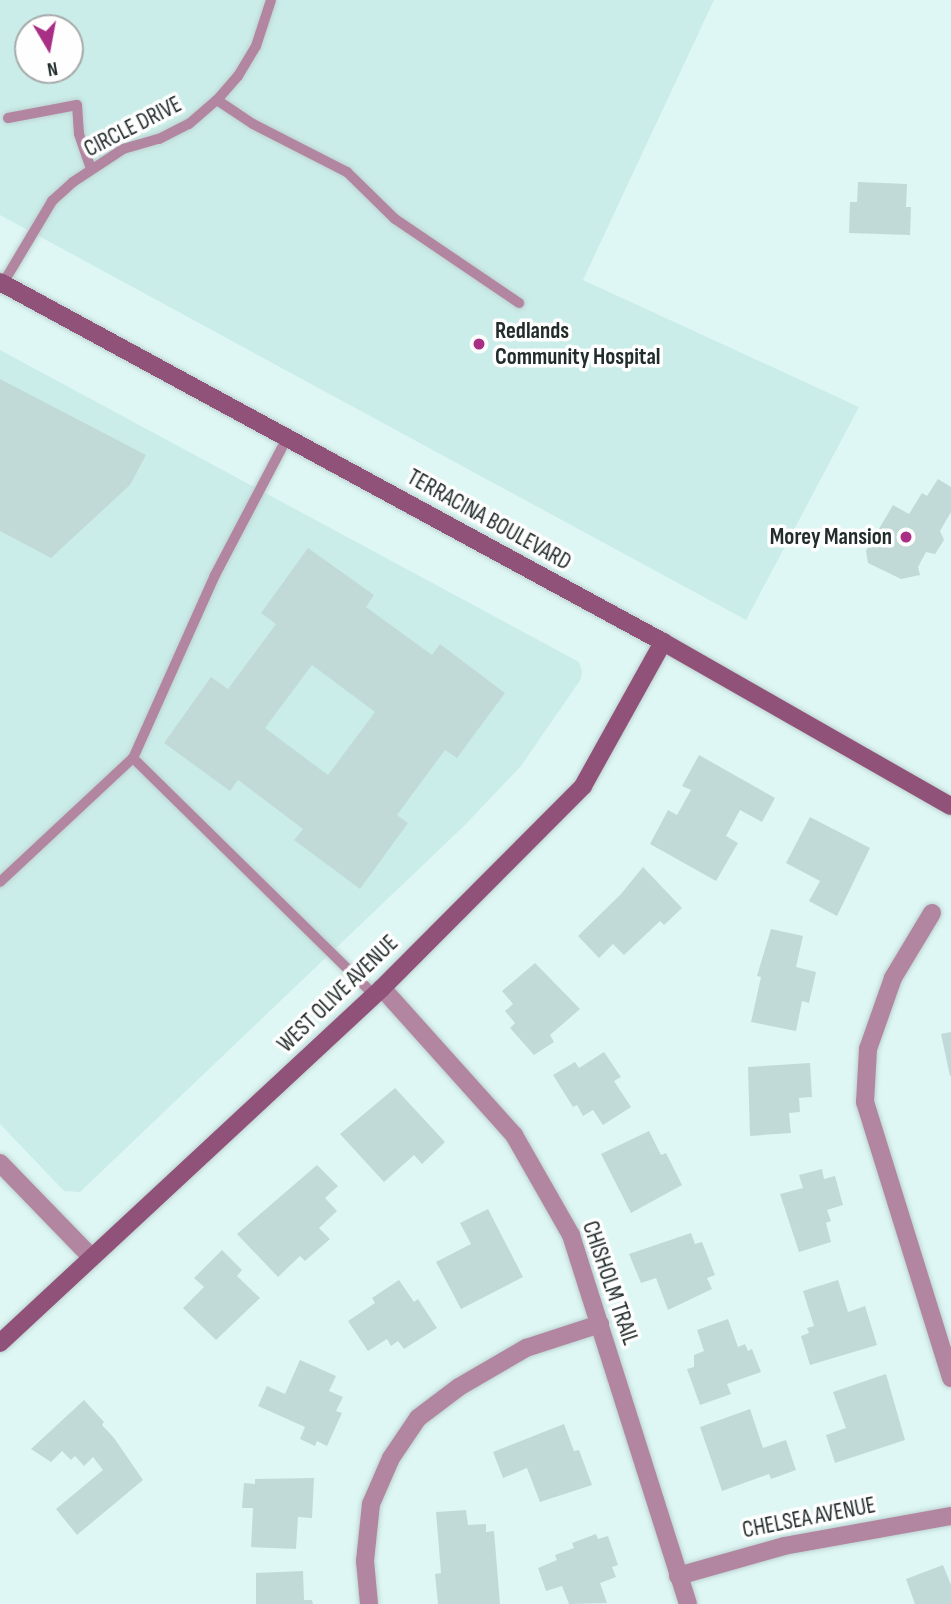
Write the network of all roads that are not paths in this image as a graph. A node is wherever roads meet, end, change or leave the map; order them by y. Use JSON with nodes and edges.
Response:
{"nodes":[{"id":1,"x":271,"y":0,"type":"edge"},
{"id":2,"x":217,"y":100,"type":"junction"},
{"id":3,"x":8,"y":118,"type":"dead end"},
{"id":4,"x":91,"y":168,"type":"junction"},
{"id":5,"x":1,"y":284,"type":"edge"},
{"id":6,"x":519,"y":303,"type":"dead end"},
{"id":7,"x":287,"y":438,"type":"junction"},
{"id":8,"x":663,"y":642,"type":"junction"},
{"id":9,"x":134,"y":758,"type":"junction"},
{"id":10,"x":951,"y":806,"type":"edge"},
{"id":11,"x":0,"y":882,"type":"edge"},
{"id":12,"x":932,"y":914,"type":"dead end"},
{"id":13,"x":378,"y":991,"type":"junction"},
{"id":14,"x":0,"y":1163,"type":"edge"},
{"id":15,"x":91,"y":1257,"type":"junction"},
{"id":16,"x":600,"y":1324,"type":"junction"},
{"id":17,"x":0,"y":1343,"type":"edge"},
{"id":18,"x":951,"y":1378,"type":"edge"},
{"id":19,"x":951,"y":1516,"type":"edge"},
{"id":20,"x":678,"y":1576,"type":"junction"},
{"id":21,"x":369,"y":1604,"type":"edge"},
{"id":22,"x":688,"y":1604,"type":"edge"}],
"edges":[{"from":1,"to":2,"type":"lane","name":"CIRCLE DRIVE"},
{"from":2,"to":4,"type":"lane","name":"CIRCLE DRIVE"},
{"from":2,"to":6,"type":"lane"},
{"from":3,"to":4,"type":"lane"},
{"from":4,"to":5,"type":"lane","name":"CIRCLE DRIVE"},
{"from":5,"to":7,"type":"main road","name":"TERRACINA BOULEVARD"},
{"from":7,"to":8,"type":"main road","name":"TERRACINA BOULEVARD"},
{"from":7,"to":9,"type":"lane"},
{"from":8,"to":10,"type":"main road","name":"TERRACINA BOULEVARD"},
{"from":8,"to":13,"type":"main road","name":"WEST OLIVE AVENUE"},
{"from":9,"to":11,"type":"lane"},
{"from":9,"to":13,"type":"lane"},
{"from":12,"to":18,"type":"street"},
{"from":13,"to":15,"type":"main road","name":"WEST OLIVE AVENUE"},
{"from":13,"to":16,"type":"street","name":"CHISHOLM TRAIL"},
{"from":14,"to":15,"type":"street"},
{"from":15,"to":17,"type":"main road","name":"WEST OLIVE AVENUE"},
{"from":16,"to":20,"type":"street","name":"CHISHOLM TRAIL"},
{"from":16,"to":21,"type":"street"},
{"from":19,"to":20,"type":"street","name":"CHELSEA AVENUE"},
{"from":20,"to":22,"type":"street","name":"CHISHOLM TRAIL"}]}
